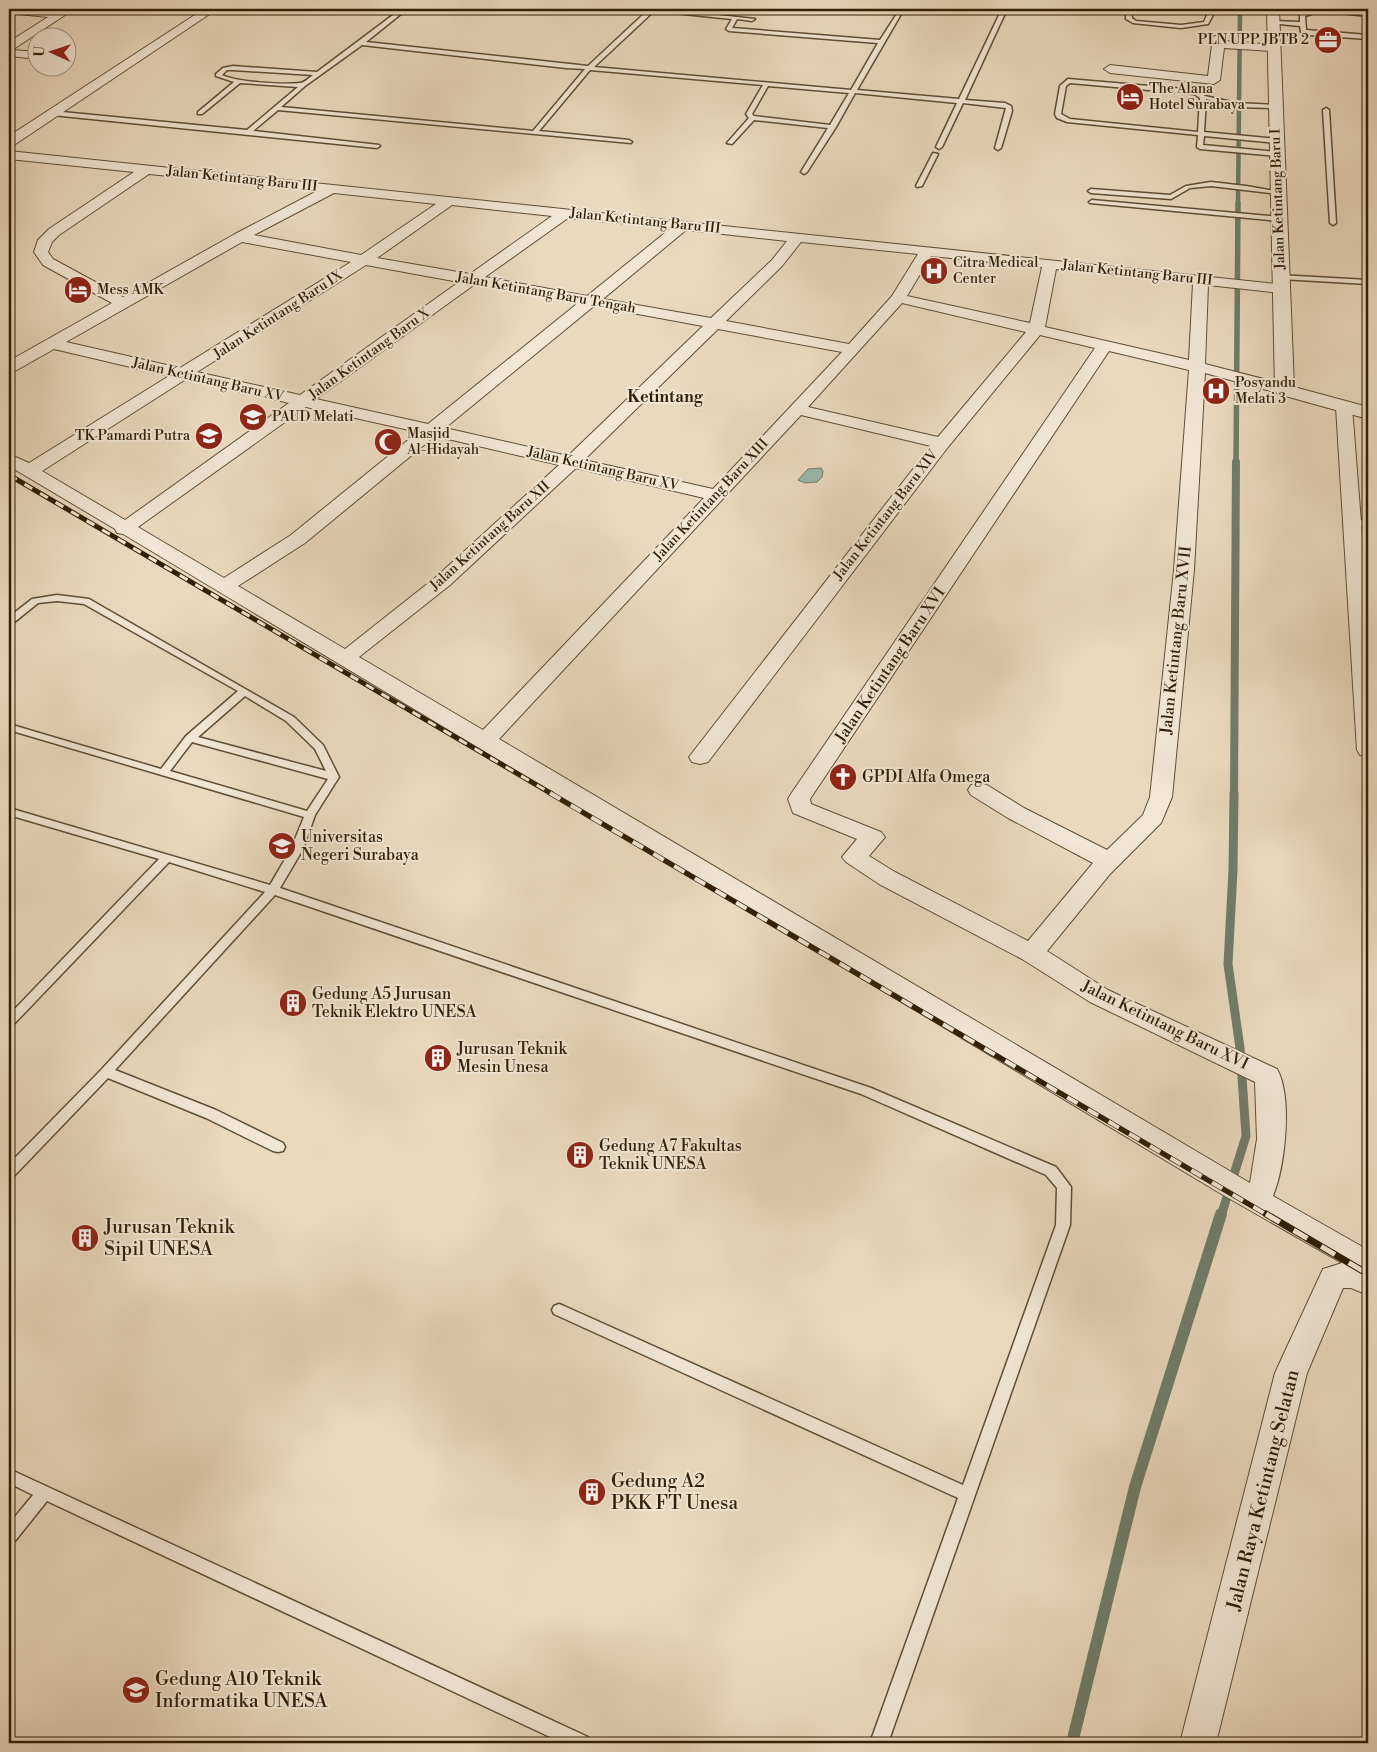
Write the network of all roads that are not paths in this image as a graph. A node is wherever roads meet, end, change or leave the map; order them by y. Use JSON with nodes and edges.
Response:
{"nodes":[{"id":1,"x":210,"y":9,"type":"edge"},
{"id":2,"x":404,"y":9,"type":"edge"},
{"id":3,"x":649,"y":9,"type":"edge"},
{"id":4,"x":653,"y":9,"type":"edge"},
{"id":5,"x":700,"y":9,"type":"edge"},
{"id":6,"x":902,"y":9,"type":"edge"},
{"id":7,"x":1005,"y":9,"type":"edge"},
{"id":8,"x":1129,"y":9,"type":"edge"},
{"id":9,"x":1209,"y":9,"type":"edge"},
{"id":10,"x":9,"y":10,"type":"edge"},
{"id":11,"x":694,"y":14,"type":"junction"},
{"id":12,"x":1368,"y":14,"type":"edge"},
{"id":13,"x":735,"y":18,"type":"junction"},
{"id":14,"x":752,"y":19,"type":"dead end"},
{"id":15,"x":1273,"y":19,"type":"edge"},
{"id":16,"x":1302,"y":26,"type":"junction"},
{"id":17,"x":1368,"y":37,"type":"edge"},
{"id":18,"x":880,"y":42,"type":"junction"},
{"id":19,"x":361,"y":44,"type":"junction"},
{"id":20,"x":9,"y":47,"type":"edge"},
{"id":21,"x":1274,"y":48,"type":"junction"},
{"id":22,"x":9,"y":53,"type":"edge"},
{"id":23,"x":28,"y":55,"type":"edge"},
{"id":24,"x":589,"y":68,"type":"junction"},
{"id":25,"x":1110,"y":69,"type":"dead end"},
{"id":26,"x":319,"y":74,"type":"junction"},
{"id":27,"x":239,"y":81,"type":"junction"},
{"id":28,"x":767,"y":82,"type":"junction"},
{"id":29,"x":303,"y":85,"type":"junction"},
{"id":30,"x":854,"y":91,"type":"junction"},
{"id":31,"x":1203,"y":97,"type":"junction"},
{"id":32,"x":962,"y":102,"type":"junction"},
{"id":33,"x":1276,"y":106,"type":"junction"},
{"id":34,"x":277,"y":108,"type":"junction"},
{"id":35,"x":1326,"y":110,"type":"dead end"},
{"id":36,"x":52,"y":113,"type":"junction"},
{"id":37,"x":200,"y":113,"type":"dead end"},
{"id":38,"x":752,"y":118,"type":"junction"},
{"id":39,"x":834,"y":127,"type":"junction"},
{"id":40,"x":248,"y":132,"type":"junction"},
{"id":41,"x":536,"y":132,"type":"junction"},
{"id":42,"x":1201,"y":134,"type":"junction"},
{"id":43,"x":9,"y":142,"type":"edge"},
{"id":44,"x":629,"y":142,"type":"dead end"},
{"id":45,"x":730,"y":143,"type":"dead end"},
{"id":46,"x":377,"y":146,"type":"dead end"},
{"id":47,"x":939,"y":147,"type":"dead end"},
{"id":48,"x":998,"y":148,"type":"dead end"},
{"id":49,"x":1277,"y":148,"type":"junction"},
{"id":50,"x":935,"y":154,"type":"dead end"},
{"id":51,"x":11,"y":157,"type":"edge"},
{"id":52,"x":147,"y":169,"type":"junction"},
{"id":53,"x":804,"y":172,"type":"dead end"},
{"id":54,"x":920,"y":186,"type":"dead end"},
{"id":55,"x":332,"y":189,"type":"junction"},
{"id":56,"x":1091,"y":191,"type":"dead end"},
{"id":57,"x":1278,"y":192,"type":"junction"},
{"id":58,"x":449,"y":201,"type":"junction"},
{"id":59,"x":1092,"y":202,"type":"dead end"},
{"id":60,"x":565,"y":213,"type":"junction"},
{"id":61,"x":1279,"y":219,"type":"junction"},
{"id":62,"x":1332,"y":223,"type":"dead end"},
{"id":63,"x":684,"y":226,"type":"junction"},
{"id":64,"x":240,"y":236,"type":"junction"},
{"id":65,"x":798,"y":238,"type":"junction"},
{"id":66,"x":927,"y":251,"type":"junction"},
{"id":67,"x":365,"y":260,"type":"junction"},
{"id":68,"x":1050,"y":264,"type":"junction"},
{"id":69,"x":473,"y":279,"type":"junction"},
{"id":70,"x":1201,"y":279,"type":"junction"},
{"id":71,"x":1281,"y":282,"type":"junction"},
{"id":72,"x":1368,"y":282,"type":"edge"},
{"id":73,"x":898,"y":298,"type":"junction"},
{"id":74,"x":591,"y":301,"type":"junction"},
{"id":75,"x":123,"y":303,"type":"junction"},
{"id":76,"x":715,"y":324,"type":"junction"},
{"id":77,"x":1036,"y":330,"type":"junction"},
{"id":78,"x":52,"y":344,"type":"junction"},
{"id":79,"x":1104,"y":345,"type":"junction"},
{"id":80,"x":853,"y":349,"type":"junction"},
{"id":81,"x":1197,"y":366,"type":"junction"},
{"id":82,"x":9,"y":368,"type":"edge"},
{"id":83,"x":185,"y":374,"type":"junction"},
{"id":84,"x":1279,"y":383,"type":"junction"},
{"id":85,"x":303,"y":401,"type":"junction"},
{"id":86,"x":1368,"y":401,"type":"edge"},
{"id":87,"x":1344,"y":406,"type":"junction"},
{"id":88,"x":797,"y":409,"type":"junction"},
{"id":89,"x":1368,"y":413,"type":"edge"},
{"id":90,"x":432,"y":430,"type":"junction"},
{"id":91,"x":942,"y":442,"type":"junction"},
{"id":92,"x":9,"y":459,"type":"edge"},
{"id":93,"x":573,"y":462,"type":"junction"},
{"id":94,"x":28,"y":471,"type":"junction"},
{"id":95,"x":716,"y":495,"type":"junction"},
{"id":96,"x":1360,"y":523,"type":"edge"},
{"id":97,"x":124,"y":529,"type":"junction"},
{"id":98,"x":223,"y":587,"type":"junction"},
{"id":99,"x":9,"y":622,"type":"edge"},
{"id":100,"x":346,"y":658,"type":"junction"},
{"id":101,"x":1365,"y":676,"type":"edge"},
{"id":102,"x":244,"y":691,"type":"junction"},
{"id":103,"x":9,"y":727,"type":"edge"},
{"id":104,"x":190,"y":738,"type":"junction"},
{"id":105,"x":485,"y":741,"type":"junction"},
{"id":106,"x":1368,"y":750,"type":"edge"},
{"id":107,"x":700,"y":757,"type":"dead end"},
{"id":108,"x":163,"y":773,"type":"junction"},
{"id":109,"x":334,"y":777,"type":"junction"},
{"id":110,"x":979,"y":790,"type":"dead end"},
{"id":111,"x":9,"y":811,"type":"edge"},
{"id":112,"x":310,"y":815,"type":"junction"},
{"id":113,"x":167,"y":858,"type":"junction"},
{"id":114,"x":1109,"y":861,"type":"junction"},
{"id":115,"x":273,"y":890,"type":"junction"},
{"id":116,"x":1031,"y":953,"type":"junction"},
{"id":117,"x":9,"y":1022,"type":"edge"},
{"id":118,"x":106,"y":1072,"type":"junction"},
{"id":119,"x":278,"y":1148,"type":"dead end"},
{"id":120,"x":9,"y":1172,"type":"edge"},
{"id":121,"x":1255,"y":1199,"type":"junction"},
{"id":122,"x":1368,"y":1264,"type":"edge"},
{"id":123,"x":1368,"y":1283,"type":"edge"},
{"id":124,"x":559,"y":1310,"type":"dead end"},
{"id":125,"x":9,"y":1476,"type":"edge"},
{"id":126,"x":44,"y":1493,"type":"junction"},
{"id":127,"x":968,"y":1495,"type":"junction"},
{"id":128,"x":9,"y":1536,"type":"edge"},
{"id":129,"x":582,"y":1743,"type":"edge"},
{"id":130,"x":879,"y":1743,"type":"edge"},
{"id":131,"x":1198,"y":1743,"type":"edge"}],
"edges":[{"from":1,"to":36,"type":"street"},
{"from":2,"to":19,"type":"lane"},
{"from":3,"to":4,"type":"lane"},
{"from":4,"to":11,"type":"lane"},
{"from":4,"to":24,"type":"lane"},
{"from":5,"to":11,"type":"lane"},
{"from":6,"to":18,"type":"lane"},
{"from":7,"to":32,"type":"lane"},
{"from":8,"to":9,"type":"lane"},
{"from":10,"to":20,"type":"street"},
{"from":11,"to":13,"type":"lane"},
{"from":12,"to":16,"type":"lane"},
{"from":13,"to":14,"type":"lane"},
{"from":13,"to":18,"type":"lane"},
{"from":15,"to":16,"type":"lane"},
{"from":15,"to":21,"type":"street","name":"Jalan Ketintang Baru I"},
{"from":16,"to":17,"type":"lane"},
{"from":18,"to":30,"type":"lane"},
{"from":19,"to":24,"type":"lane"},
{"from":19,"to":26,"type":"lane"},
{"from":21,"to":25,"type":"street"},
{"from":21,"to":33,"type":"street","name":"Jalan Ketintang Baru I"},
{"from":22,"to":23,"type":"street"},
{"from":24,"to":28,"type":"lane"},
{"from":24,"to":41,"type":"lane"},
{"from":26,"to":27,"type":"lane"},
{"from":26,"to":29,"type":"lane"},
{"from":27,"to":29,"type":"lane"},
{"from":27,"to":37,"type":"lane"},
{"from":28,"to":30,"type":"lane"},
{"from":28,"to":38,"type":"lane"},
{"from":29,"to":34,"type":"lane"},
{"from":30,"to":32,"type":"lane"},
{"from":30,"to":39,"type":"lane"},
{"from":31,"to":33,"type":"lane"},
{"from":31,"to":42,"type":"lane"},
{"from":31,"to":42,"type":"lane"},
{"from":32,"to":47,"type":"lane"},
{"from":32,"to":48,"type":"lane"},
{"from":33,"to":49,"type":"street","name":"Jalan Ketintang Baru I"},
{"from":34,"to":40,"type":"lane"},
{"from":34,"to":41,"type":"lane"},
{"from":35,"to":62,"type":"lane"},
{"from":36,"to":40,"type":"lane"},
{"from":36,"to":43,"type":"street"},
{"from":38,"to":39,"type":"lane"},
{"from":38,"to":45,"type":"lane"},
{"from":39,"to":53,"type":"lane"},
{"from":40,"to":46,"type":"lane"},
{"from":41,"to":44,"type":"lane"},
{"from":42,"to":49,"type":"lane"},
{"from":42,"to":49,"type":"lane"},
{"from":49,"to":57,"type":"street","name":"Jalan Ketintang Baru I"},
{"from":50,"to":54,"type":"lane"},
{"from":51,"to":52,"type":"street","name":"Jalan Ketintang Baru III"},
{"from":52,"to":55,"type":"street","name":"Jalan Ketintang Baru III"},
{"from":52,"to":75,"type":"street"},
{"from":55,"to":58,"type":"street","name":"Jalan Ketintang Baru III"},
{"from":55,"to":64,"type":"street"},
{"from":56,"to":57,"type":"lane"},
{"from":57,"to":61,"type":"street","name":"Jalan Ketintang Baru I"},
{"from":58,"to":60,"type":"street","name":"Jalan Ketintang Baru III"},
{"from":58,"to":67,"type":"street","name":"Jalan Ketintang Baru IX"},
{"from":59,"to":61,"type":"lane"},
{"from":60,"to":63,"type":"street","name":"Jalan Ketintang Baru III"},
{"from":60,"to":69,"type":"street","name":"Jalan Ketintang Baru X"},
{"from":61,"to":71,"type":"street","name":"Jalan Ketintang Baru I"},
{"from":63,"to":65,"type":"street","name":"Jalan Ketintang Baru III"},
{"from":63,"to":74,"type":"street"},
{"from":64,"to":67,"type":"street","name":"Jalan Ketintang Baru Tengah"},
{"from":64,"to":75,"type":"street"},
{"from":65,"to":66,"type":"street","name":"Jalan Ketintang Baru III"},
{"from":65,"to":76,"type":"street","name":"Jalan Ketintang Baru XII"},
{"from":66,"to":68,"type":"street","name":"Jalan Ketintang Baru III"},
{"from":66,"to":73,"type":"street","name":"Jalan Ketintang Baru XIII"},
{"from":67,"to":69,"type":"street","name":"Jalan Ketintang Baru Tengah"},
{"from":67,"to":83,"type":"street","name":"Jalan Ketintang Baru IX"},
{"from":68,"to":70,"type":"street","name":"Jalan Ketintang Baru III"},
{"from":68,"to":77,"type":"street","name":"Jalan Ketintang Baru XIV"},
{"from":69,"to":74,"type":"street","name":"Jalan Ketintang Baru Tengah"},
{"from":69,"to":85,"type":"street","name":"Jalan Ketintang Baru X"},
{"from":70,"to":71,"type":"street","name":"Jalan Ketintang Baru III"},
{"from":70,"to":81,"type":"street","name":"Jalan Ketintang Baru XVII"},
{"from":71,"to":72,"type":"lane"},
{"from":71,"to":84,"type":"street","name":"Jalan Ketintang Baru I"},
{"from":73,"to":77,"type":"street"},
{"from":73,"to":80,"type":"street","name":"Jalan Ketintang Baru XIII"},
{"from":74,"to":76,"type":"street","name":"Jalan Ketintang Baru Tengah"},
{"from":74,"to":90,"type":"street"},
{"from":75,"to":78,"type":"street"},
{"from":76,"to":80,"type":"street","name":"Jalan Ketintang Baru Tengah"},
{"from":76,"to":93,"type":"street","name":"Jalan Ketintang Baru XII"},
{"from":77,"to":79,"type":"street"},
{"from":77,"to":91,"type":"street","name":"Jalan Ketintang Baru XIV"},
{"from":78,"to":82,"type":"street"},
{"from":78,"to":83,"type":"street","name":"Jalan Ketintang Baru XV"},
{"from":79,"to":81,"type":"street"},
{"from":79,"to":116,"type":"street","name":"Jalan Ketintang Baru XVI"},
{"from":80,"to":88,"type":"street","name":"Jalan Ketintang Baru XIII"},
{"from":81,"to":84,"type":"street"},
{"from":81,"to":114,"type":"street","name":"Jalan Ketintang Baru XVII"},
{"from":83,"to":85,"type":"street","name":"Jalan Ketintang Baru XV"},
{"from":83,"to":94,"type":"street","name":"Jalan Ketintang Baru IX"},
{"from":84,"to":86,"type":"street"},
{"from":84,"to":87,"type":"street"},
{"from":85,"to":90,"type":"street","name":"Jalan Ketintang Baru XV"},
{"from":85,"to":97,"type":"street","name":"Jalan Ketintang Baru X"},
{"from":87,"to":89,"type":"street"},
{"from":87,"to":96,"type":"street"},
{"from":88,"to":91,"type":"street"},
{"from":88,"to":95,"type":"street","name":"Jalan Ketintang Baru XIII"},
{"from":90,"to":93,"type":"street","name":"Jalan Ketintang Baru XV"},
{"from":90,"to":98,"type":"street"},
{"from":91,"to":107,"type":"street","name":"Jalan Ketintang Baru XIV"},
{"from":92,"to":94,"type":"street"},
{"from":93,"to":95,"type":"street","name":"Jalan Ketintang Baru XV"},
{"from":93,"to":100,"type":"street","name":"Jalan Ketintang Baru XII"},
{"from":94,"to":97,"type":"street"},
{"from":95,"to":105,"type":"street","name":"Jalan Ketintang Baru XIII"},
{"from":96,"to":101,"type":"street"},
{"from":97,"to":98,"type":"street"},
{"from":98,"to":100,"type":"street"},
{"from":99,"to":102,"type":"lane"},
{"from":100,"to":105,"type":"street"},
{"from":101,"to":106,"type":"street"},
{"from":102,"to":104,"type":"lane"},
{"from":102,"to":109,"type":"lane"},
{"from":103,"to":108,"type":"lane"},
{"from":104,"to":108,"type":"lane"},
{"from":104,"to":109,"type":"lane"},
{"from":105,"to":121,"type":"street"},
{"from":108,"to":112,"type":"lane"},
{"from":109,"to":112,"type":"lane"},
{"from":110,"to":114,"type":"street"},
{"from":111,"to":113,"type":"lane"},
{"from":112,"to":115,"type":"lane"},
{"from":113,"to":115,"type":"lane"},
{"from":113,"to":117,"type":"lane"},
{"from":114,"to":116,"type":"street","name":"Jalan Ketintang Baru XVII"},
{"from":115,"to":118,"type":"lane"},
{"from":115,"to":127,"type":"lane"},
{"from":116,"to":121,"type":"street","name":"Jalan Ketintang Baru XVI"},
{"from":118,"to":119,"type":"lane"},
{"from":118,"to":120,"type":"lane"},
{"from":121,"to":122,"type":"street"},
{"from":123,"to":131,"type":"street","name":"Jalan Raya Ketintang Selatan"},
{"from":124,"to":127,"type":"lane"},
{"from":125,"to":126,"type":"lane"},
{"from":126,"to":128,"type":"lane"},
{"from":126,"to":129,"type":"lane"},
{"from":127,"to":130,"type":"lane"}]}
